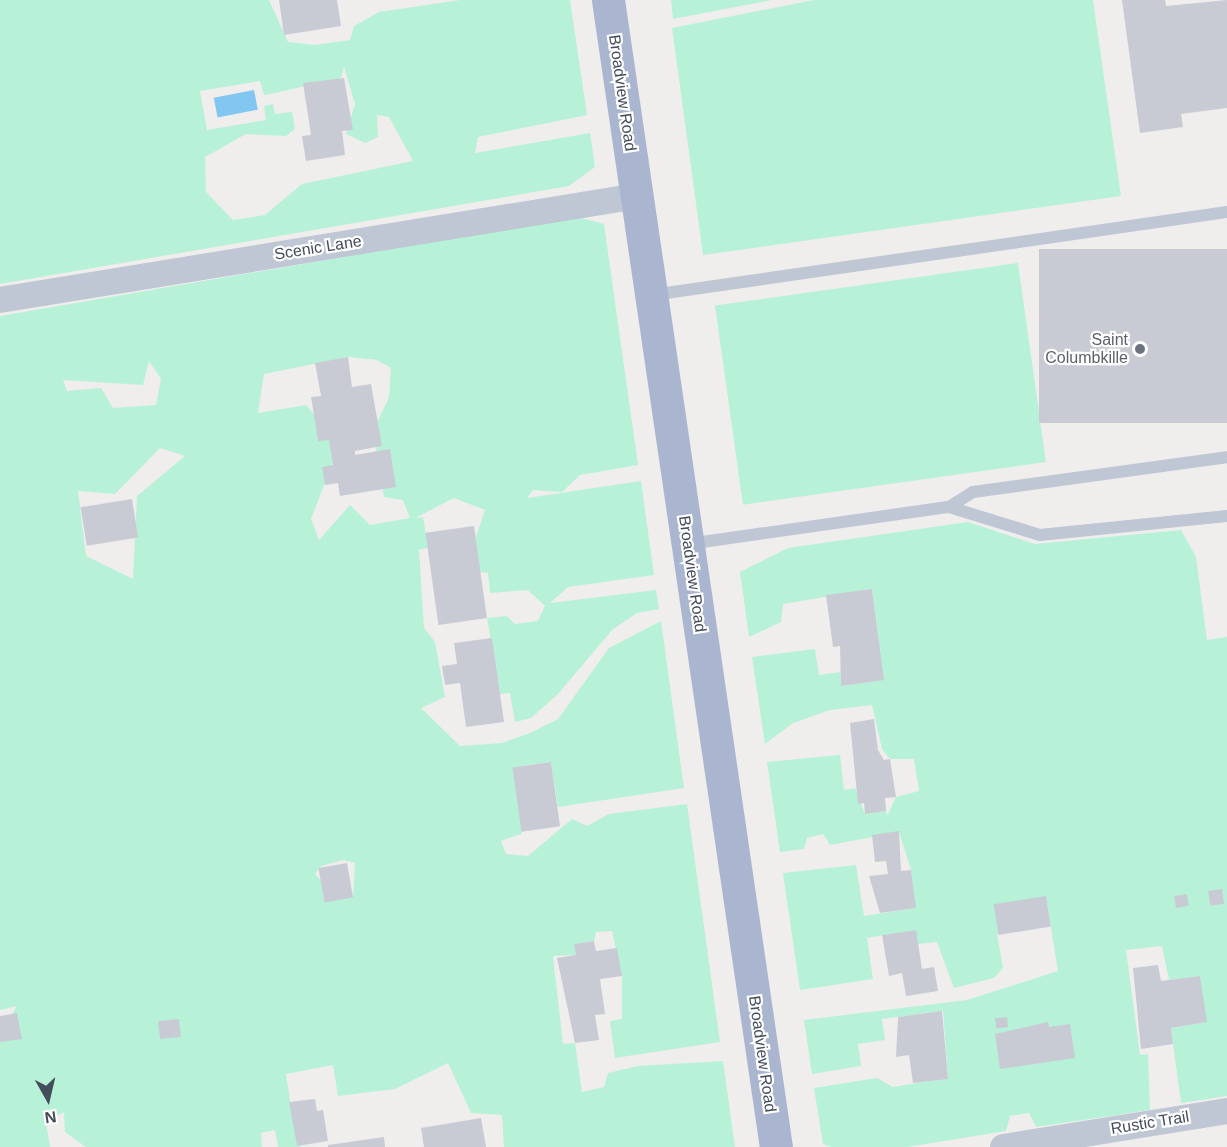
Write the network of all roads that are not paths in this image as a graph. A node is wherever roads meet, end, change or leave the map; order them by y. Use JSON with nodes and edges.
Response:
{"nodes":[{"id":1,"x":608,"y":0,"type":"edge"},
{"id":2,"x":637,"y":196,"type":"junction"},
{"id":3,"x":1227,"y":212,"type":"edge"},
{"id":4,"x":651,"y":295,"type":"junction"},
{"id":5,"x":0,"y":300,"type":"edge"},
{"id":6,"x":1227,"y":457,"type":"edge"},
{"id":7,"x":948,"y":507,"type":"junction"},
{"id":8,"x":1227,"y":516,"type":"edge"},
{"id":9,"x":687,"y":544,"type":"junction"},
{"id":10,"x":1227,"y":1111,"type":"edge"},
{"id":11,"x":776,"y":1147,"type":"edge"},
{"id":12,"x":1003,"y":1147,"type":"edge"}],
"edges":[{"from":1,"to":2,"type":"main road","name":"Broadview Road"},
{"from":2,"to":4,"type":"main road","name":"Broadview Road"},
{"from":2,"to":5,"type":"street","name":"Scenic Lane"},
{"from":3,"to":4,"type":"lane"},
{"from":4,"to":9,"type":"main road","name":"Broadview Road"},
{"from":6,"to":7,"type":"lane"},
{"from":7,"to":8,"type":"lane"},
{"from":7,"to":9,"type":"lane"},
{"from":9,"to":11,"type":"main road","name":"Broadview Road"},
{"from":10,"to":12,"type":"street","name":"Rustic Trail"}]}
